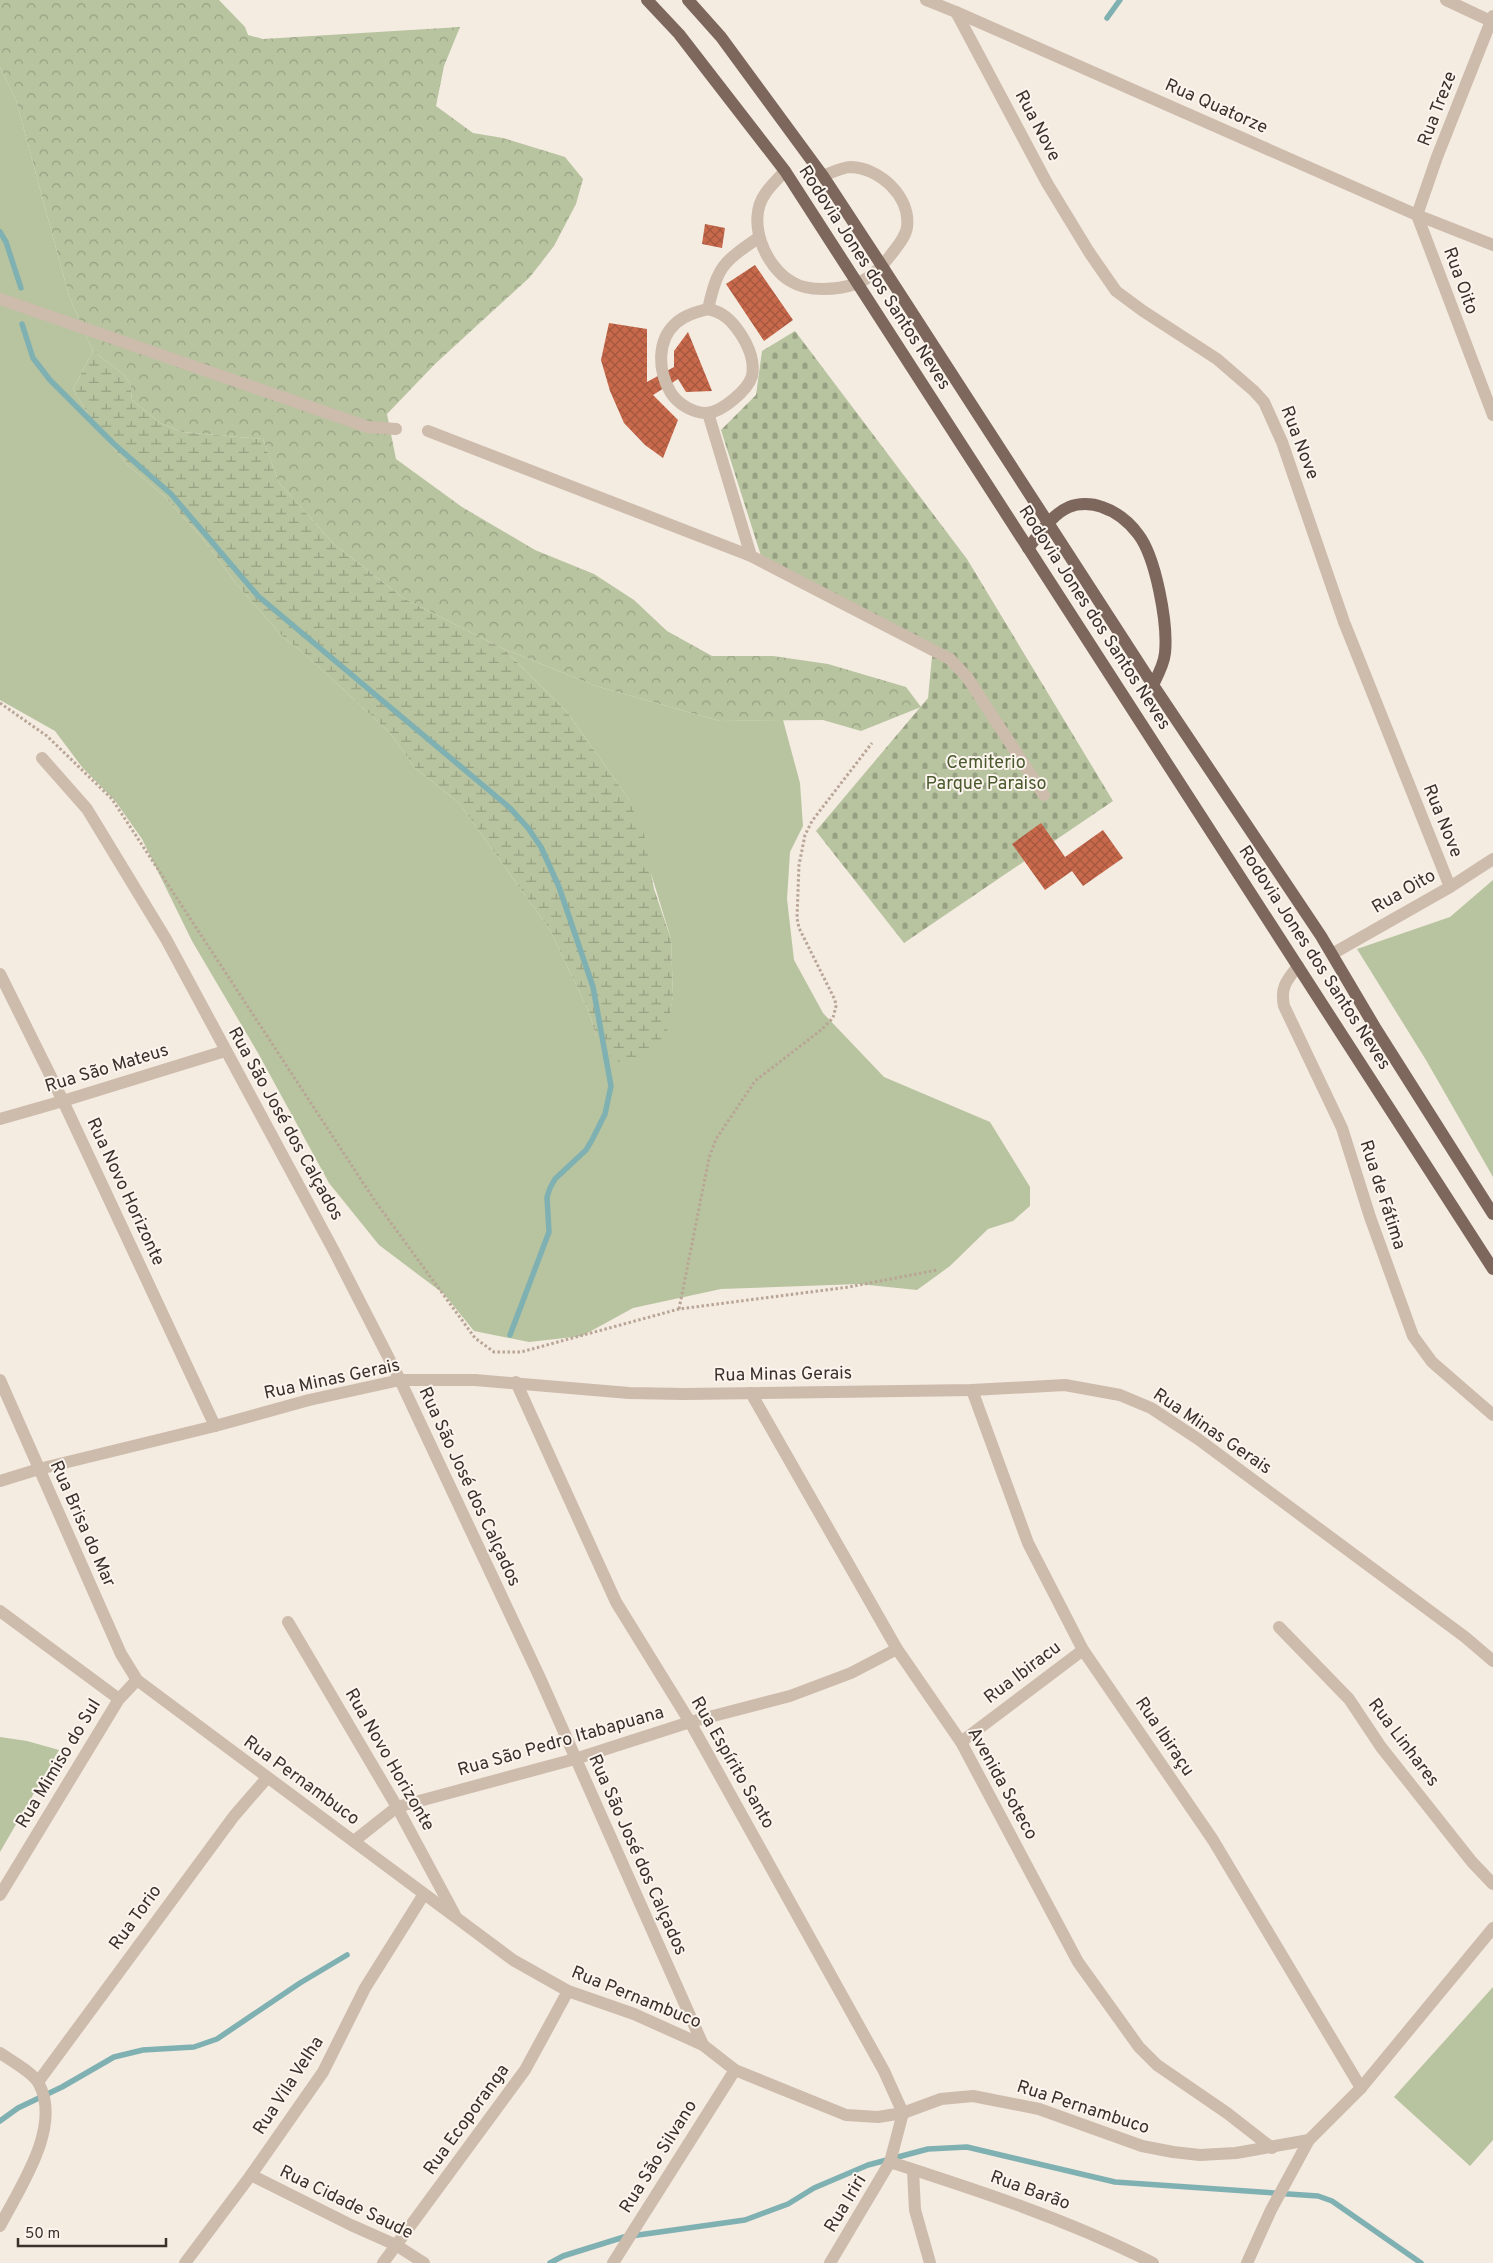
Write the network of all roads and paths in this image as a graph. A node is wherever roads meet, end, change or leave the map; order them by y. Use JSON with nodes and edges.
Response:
{"nodes":[{"id":1,"x":647,"y":0,"type":"edge"},
{"id":2,"x":688,"y":0,"type":"edge"},
{"id":3,"x":926,"y":0,"type":"edge"},
{"id":4,"x":1446,"y":0,"type":"edge"},
{"id":5,"x":956,"y":12,"type":"junction"},
{"id":6,"x":1492,"y":20,"type":"edge"},
{"id":7,"x":785,"y":171,"type":"junction"},
{"id":8,"x":822,"y":176,"type":"junction"},
{"id":9,"x":1417,"y":215,"type":"junction"},
{"id":10,"x":758,"y":238,"type":"junction"},
{"id":11,"x":1493,"y":245,"type":"edge"},
{"id":12,"x":882,"y":266,"type":"junction"},
{"id":13,"x":856,"y":284,"type":"junction"},
{"id":14,"x":0,"y":299,"type":"edge"},
{"id":15,"x":708,"y":309,"type":"junction"},
{"id":16,"x":708,"y":413,"type":"junction"},
{"id":17,"x":1493,"y":415,"type":"edge"},
{"id":18,"x":396,"y":429,"type":"dead end"},
{"id":19,"x":428,"y":431,"type":"dead end"},
{"id":20,"x":1049,"y":523,"type":"junction"},
{"id":21,"x":1028,"y":548,"type":"junction"},
{"id":22,"x":751,"y":556,"type":"junction"},
{"id":23,"x":1153,"y":685,"type":"junction"},
{"id":24,"x":0,"y":704,"type":"edge"},
{"id":25,"x":872,"y":743,"type":"dead end"},
{"id":26,"x":42,"y":758,"type":"dead end"},
{"id":27,"x":1044,"y":795,"type":"dead end"},
{"id":28,"x":1493,"y":859,"type":"edge"},
{"id":29,"x":1450,"y":887,"type":"junction"},
{"id":30,"x":1332,"y":954,"type":"junction"},
{"id":31,"x":1298,"y":966,"type":"junction"},
{"id":32,"x":0,"y":974,"type":"edge"},
{"id":33,"x":225,"y":1051,"type":"junction"},
{"id":34,"x":63,"y":1101,"type":"junction"},
{"id":35,"x":0,"y":1119,"type":"edge"},
{"id":36,"x":1493,"y":1214,"type":"edge"},
{"id":37,"x":1493,"y":1269,"type":"edge"},
{"id":38,"x":937,"y":1270,"type":"dead end"},
{"id":39,"x":679,"y":1309,"type":"junction"},
{"id":40,"x":0,"y":1380,"type":"edge"},
{"id":41,"x":400,"y":1380,"type":"junction"},
{"id":42,"x":516,"y":1382,"type":"junction"},
{"id":43,"x":972,"y":1390,"type":"junction"},
{"id":44,"x":751,"y":1393,"type":"junction"},
{"id":45,"x":1493,"y":1415,"type":"edge"},
{"id":46,"x":215,"y":1426,"type":"junction"},
{"id":47,"x":38,"y":1468,"type":"junction"},
{"id":48,"x":0,"y":1481,"type":"edge"},
{"id":49,"x":0,"y":1611,"type":"edge"},
{"id":50,"x":288,"y":1622,"type":"dead end"},
{"id":51,"x":1279,"y":1627,"type":"dead end"},
{"id":52,"x":897,"y":1648,"type":"junction"},
{"id":53,"x":1083,"y":1650,"type":"junction"},
{"id":54,"x":1493,"y":1661,"type":"edge"},
{"id":55,"x":137,"y":1680,"type":"junction"},
{"id":56,"x":119,"y":1699,"type":"junction"},
{"id":57,"x":690,"y":1722,"type":"junction"},
{"id":58,"x":960,"y":1742,"type":"junction"},
{"id":59,"x":575,"y":1759,"type":"junction"},
{"id":60,"x":266,"y":1778,"type":"junction"},
{"id":61,"x":398,"y":1807,"type":"junction"},
{"id":62,"x":354,"y":1841,"type":"junction"},
{"id":63,"x":1493,"y":1884,"type":"edge"},
{"id":64,"x":424,"y":1894,"type":"junction"},
{"id":65,"x":0,"y":1895,"type":"edge"},
{"id":66,"x":456,"y":1917,"type":"junction"},
{"id":67,"x":1493,"y":1928,"type":"edge"},
{"id":68,"x":568,"y":1991,"type":"junction"},
{"id":69,"x":703,"y":2045,"type":"junction"},
{"id":70,"x":0,"y":2053,"type":"edge"},
{"id":71,"x":735,"y":2070,"type":"junction"},
{"id":72,"x":38,"y":2082,"type":"junction"},
{"id":73,"x":1361,"y":2088,"type":"junction"},
{"id":74,"x":903,"y":2113,"type":"junction"},
{"id":75,"x":1310,"y":2140,"type":"junction"},
{"id":76,"x":1272,"y":2148,"type":"junction"},
{"id":77,"x":890,"y":2162,"type":"junction"},
{"id":78,"x":913,"y":2170,"type":"junction"},
{"id":79,"x":251,"y":2175,"type":"junction"},
{"id":80,"x":0,"y":2226,"type":"edge"},
{"id":81,"x":396,"y":2245,"type":"junction"},
{"id":82,"x":185,"y":2263,"type":"edge"},
{"id":83,"x":383,"y":2263,"type":"edge"},
{"id":84,"x":424,"y":2263,"type":"edge"},
{"id":85,"x":613,"y":2263,"type":"edge"},
{"id":86,"x":830,"y":2263,"type":"edge"},
{"id":87,"x":930,"y":2263,"type":"edge"},
{"id":88,"x":1153,"y":2263,"type":"edge"},
{"id":89,"x":1246,"y":2263,"type":"edge"}],
"edges":[{"from":1,"to":7,"type":"main road","name":"Rodovia Jones dos Santos Neves"},
{"from":2,"to":8,"type":"main road","name":"Rodovia Jones dos Santos Neves"},
{"from":3,"to":5,"type":"street","name":"Rua Quatorze"},
{"from":4,"to":6,"type":"street"},
{"from":5,"to":9,"type":"street","name":"Rua Quatorze"},
{"from":5,"to":29,"type":"street","name":"Rua Nove"},
{"from":6,"to":9,"type":"street","name":"Rua Treze"},
{"from":7,"to":10,"type":"street"},
{"from":7,"to":13,"type":"main road","name":"Rodovia Jones dos Santos Neves"},
{"from":8,"to":12,"type":"main road","name":"Rodovia Jones dos Santos Neves"},
{"from":8,"to":12,"type":"street"},
{"from":9,"to":11,"type":"street","name":"Rua Quatorze"},
{"from":9,"to":17,"type":"street","name":"Rua Oito"},
{"from":10,"to":13,"type":"street"},
{"from":10,"to":15,"type":"street"},
{"from":12,"to":13,"type":"street"},
{"from":12,"to":20,"type":"main road","name":"Rodovia Jones dos Santos Neves"},
{"from":13,"to":21,"type":"main road","name":"Rodovia Jones dos Santos Neves"},
{"from":14,"to":18,"type":"street"},
{"from":15,"to":16,"type":"street"},
{"from":15,"to":16,"type":"street"},
{"from":16,"to":22,"type":"street"},
{"from":19,"to":22,"type":"street"},
{"from":20,"to":21,"type":"main road"},
{"from":20,"to":23,"type":"main road","name":"Rodovia Jones dos Santos Neves"},
{"from":20,"to":23,"type":"main road"},
{"from":21,"to":31,"type":"main road","name":"Rodovia Jones dos Santos Neves"},
{"from":22,"to":27,"type":"street"},
{"from":23,"to":30,"type":"main road","name":"Rodovia Jones dos Santos Neves"},
{"from":24,"to":39,"type":"path"},
{"from":25,"to":39,"type":"path"},
{"from":26,"to":33,"type":"street","name":"Rua São José dos Calçados"},
{"from":28,"to":29,"type":"street","name":"Rua Oito"},
{"from":29,"to":30,"type":"street","name":"Rua Oito"},
{"from":30,"to":36,"type":"main road","name":"Rodovia Jones dos Santos Neves"},
{"from":31,"to":37,"type":"main road","name":"Rodovia Jones dos Santos Neves"},
{"from":31,"to":45,"type":"street","name":"Rua de Fátima"},
{"from":32,"to":34,"type":"street","name":"Rua Novo Horizonte"},
{"from":33,"to":34,"type":"street","name":"Rua São Mateus"},
{"from":33,"to":41,"type":"street","name":"Rua São José dos Calçados"},
{"from":34,"to":35,"type":"street","name":"Rua São Mateus"},
{"from":34,"to":46,"type":"street","name":"Rua Novo Horizonte"},
{"from":38,"to":39,"type":"path"},
{"from":40,"to":47,"type":"street","name":"Rua Brisa do Mar"},
{"from":41,"to":42,"type":"street","name":"Rua Minas Gerais"},
{"from":41,"to":46,"type":"street","name":"Rua Minas Gerais"},
{"from":41,"to":59,"type":"street","name":"Rua São José dos Calçados"},
{"from":42,"to":44,"type":"street","name":"Rua Minas Gerais"},
{"from":42,"to":57,"type":"street","name":"Rua Espírito Santo"},
{"from":43,"to":44,"type":"street","name":"Rua Minas Gerais"},
{"from":43,"to":53,"type":"street","name":"Rua Ibiraçu"},
{"from":43,"to":54,"type":"street","name":"Rua Minas Gerais"},
{"from":44,"to":52,"type":"street","name":"Avenida Soteco"},
{"from":46,"to":47,"type":"street","name":"Rua Minas Gerais"},
{"from":47,"to":48,"type":"street","name":"Rua Minas Gerais"},
{"from":47,"to":55,"type":"street","name":"Rua Brisa do Mar"},
{"from":49,"to":56,"type":"street"},
{"from":50,"to":61,"type":"street","name":"Rua Novo Horizonte"},
{"from":51,"to":63,"type":"street","name":"Rua Linhares"},
{"from":52,"to":57,"type":"street","name":"Rua São Pedro Itabapuana"},
{"from":52,"to":58,"type":"street","name":"Avenida Soteco"},
{"from":53,"to":58,"type":"street","name":"Rua Ibiracu"},
{"from":53,"to":73,"type":"street","name":"Rua Ibiraçu"},
{"from":55,"to":56,"type":"street","name":"Rua Mimiso do Sul"},
{"from":55,"to":60,"type":"street","name":"Rua Pernambuco"},
{"from":56,"to":65,"type":"street","name":"Rua Mimiso do Sul"},
{"from":57,"to":59,"type":"street","name":"Rua São Pedro Itabapuana"},
{"from":57,"to":74,"type":"street","name":"Rua Espírito Santo"},
{"from":58,"to":76,"type":"street","name":"Avenida Soteco"},
{"from":59,"to":61,"type":"street","name":"Rua São Pedro Itabapuana"},
{"from":59,"to":69,"type":"street","name":"Rua São José dos Calçados"},
{"from":60,"to":62,"type":"street","name":"Rua Pernambuco"},
{"from":60,"to":72,"type":"street","name":"Rua Torio"},
{"from":61,"to":62,"type":"street","name":"Rua São Pedro Itabapuana"},
{"from":61,"to":66,"type":"street","name":"Rua Novo Horizonte"},
{"from":62,"to":64,"type":"street","name":"Rua Pernambuco"},
{"from":64,"to":66,"type":"street","name":"Rua Pernambuco"},
{"from":64,"to":79,"type":"street","name":"Rua Vila Velha"},
{"from":66,"to":68,"type":"street","name":"Rua Pernambuco"},
{"from":67,"to":73,"type":"street"},
{"from":68,"to":69,"type":"street","name":"Rua Pernambuco"},
{"from":68,"to":81,"type":"street","name":"Rua Ecoporanga"},
{"from":69,"to":71,"type":"street","name":"Rua Pernambuco"},
{"from":70,"to":72,"type":"street"},
{"from":71,"to":74,"type":"street","name":"Rua Pernambuco"},
{"from":71,"to":85,"type":"street","name":"Rua São Silvano"},
{"from":72,"to":80,"type":"street"},
{"from":73,"to":75,"type":"street"},
{"from":74,"to":76,"type":"street","name":"Rua Pernambuco"},
{"from":74,"to":77,"type":"street"},
{"from":75,"to":76,"type":"street","name":"Rua Pernambuco"},
{"from":75,"to":89,"type":"street"},
{"from":77,"to":78,"type":"street","name":"Rua Barão"},
{"from":77,"to":86,"type":"street","name":"Rua Iriri"},
{"from":78,"to":87,"type":"street"},
{"from":78,"to":88,"type":"street","name":"Rua Barão"},
{"from":79,"to":81,"type":"street","name":"Rua Cidade Saude"},
{"from":79,"to":82,"type":"street","name":"Rua Vila Velha"},
{"from":81,"to":83,"type":"street","name":"Rua Ecoporanga"},
{"from":81,"to":84,"type":"street","name":"Rua Cidade Saude"}]}
